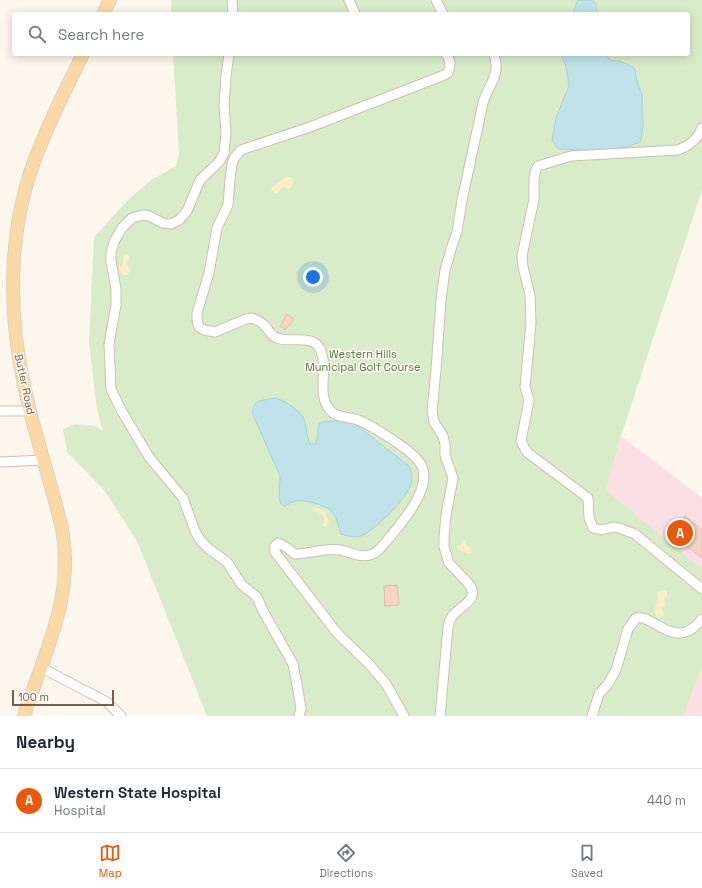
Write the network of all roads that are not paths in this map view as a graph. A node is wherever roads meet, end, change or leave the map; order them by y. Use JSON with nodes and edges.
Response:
{"nodes":[{"id":1,"x":110,"y":0,"type":"edge"},
{"id":2,"x":232,"y":0,"type":"edge"},
{"id":3,"x":349,"y":0,"type":"edge"},
{"id":4,"x":436,"y":0,"type":"edge"},
{"id":5,"x":104,"y":12,"type":"edge"},
{"id":6,"x":233,"y":12,"type":"edge"},
{"id":7,"x":354,"y":12,"type":"edge"},
{"id":8,"x":442,"y":12,"type":"edge"},
{"id":9,"x":82,"y":56,"type":"edge"},
{"id":10,"x":229,"y":56,"type":"edge"},
{"id":11,"x":447,"y":56,"type":"edge"},
{"id":12,"x":494,"y":56,"type":"edge"},
{"id":13,"x":702,"y":128,"type":"edge"},
{"id":14,"x":0,"y":411,"type":"edge"},
{"id":15,"x":30,"y":411,"type":"junction"},
{"id":16,"x":44,"y":460,"type":"junction"},
{"id":17,"x":0,"y":462,"type":"edge"},
{"id":18,"x":702,"y":589,"type":"edge"},
{"id":19,"x":702,"y":618,"type":"edge"},
{"id":20,"x":42,"y":668,"type":"junction"},
{"id":21,"x":24,"y":716,"type":"edge"},
{"id":22,"x":121,"y":716,"type":"edge"},
{"id":23,"x":299,"y":716,"type":"edge"},
{"id":24,"x":404,"y":716,"type":"edge"},
{"id":25,"x":440,"y":716,"type":"edge"},
{"id":26,"x":592,"y":716,"type":"edge"}],
"edges":[{"from":1,"to":5,"type":"main road"},
{"from":2,"to":6,"type":"street"},
{"from":3,"to":7,"type":"street"},
{"from":4,"to":8,"type":"street"},
{"from":9,"to":15,"type":"main road","name":"Butler Road"},
{"from":10,"to":23,"type":"street"},
{"from":11,"to":24,"type":"street"},
{"from":12,"to":25,"type":"street"},
{"from":13,"to":18,"type":"street"},
{"from":14,"to":15,"type":"street"},
{"from":15,"to":16,"type":"main road","name":"Butler Road"},
{"from":16,"to":17,"type":"street"},
{"from":16,"to":20,"type":"main road","name":"Butler Road"},
{"from":19,"to":26,"type":"street"},
{"from":20,"to":21,"type":"main road","name":"Butler Road"},
{"from":20,"to":22,"type":"street"}]}
